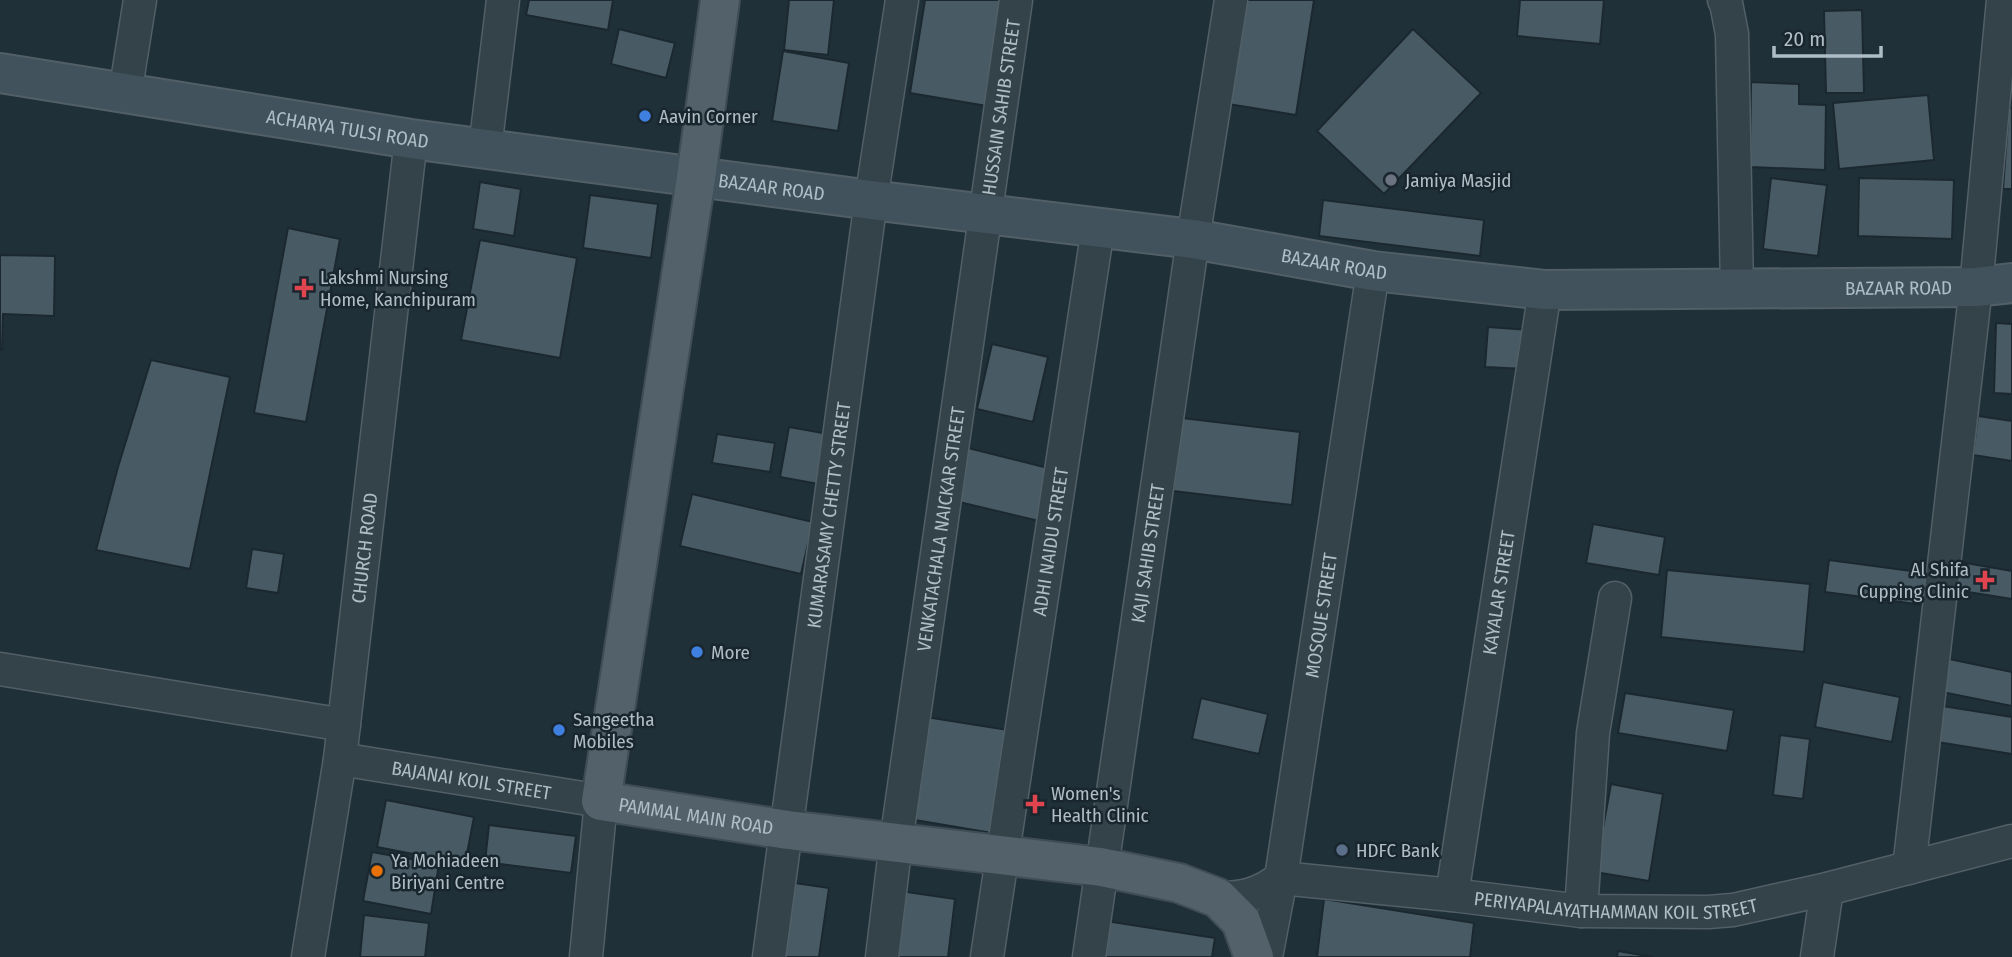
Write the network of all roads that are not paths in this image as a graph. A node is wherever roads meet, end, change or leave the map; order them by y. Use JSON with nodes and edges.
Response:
{"nodes":[{"id":1,"x":140,"y":0,"type":"edge"},
{"id":2,"x":503,"y":0,"type":"edge"},
{"id":3,"x":720,"y":0,"type":"edge"},
{"id":4,"x":902,"y":0,"type":"edge"},
{"id":5,"x":1016,"y":0,"type":"edge"},
{"id":6,"x":1231,"y":0,"type":"edge"},
{"id":7,"x":2003,"y":0,"type":"edge"},
{"id":8,"x":1732,"y":1,"type":"edge"},
{"id":9,"x":0,"y":73,"type":"edge"},
{"id":10,"x":125,"y":94,"type":"junction"},
{"id":11,"x":411,"y":139,"type":"junction"},
{"id":12,"x":485,"y":149,"type":"junction"},
{"id":13,"x":696,"y":178,"type":"junction"},
{"id":14,"x":871,"y":200,"type":"junction"},
{"id":15,"x":985,"y":215,"type":"junction"},
{"id":16,"x":1098,"y":228,"type":"junction"},
{"id":17,"x":1194,"y":239,"type":"junction"},
{"id":18,"x":1373,"y":271,"type":"junction"},
{"id":19,"x":1994,"y":285,"type":"edge"},
{"id":20,"x":1737,"y":289,"type":"junction"},
{"id":21,"x":1545,"y":290,"type":"junction"},
{"id":22,"x":1615,"y":598,"type":"dead end"},
{"id":23,"x":0,"y":669,"type":"edge"},
{"id":24,"x":344,"y":724,"type":"junction"},
{"id":25,"x":340,"y":759,"type":"junction"},
{"id":26,"x":601,"y":801,"type":"junction"},
{"id":27,"x":788,"y":830,"type":"junction"},
{"id":28,"x":2012,"y":841,"type":"edge"},
{"id":29,"x":896,"y":842,"type":"junction"},
{"id":30,"x":1003,"y":855,"type":"junction"},
{"id":31,"x":1101,"y":867,"type":"junction"},
{"id":32,"x":1909,"y":868,"type":"junction"},
{"id":33,"x":1281,"y":878,"type":"junction"},
{"id":34,"x":1827,"y":890,"type":"junction"},
{"id":35,"x":1452,"y":895,"type":"junction"},
{"id":36,"x":1218,"y":898,"type":"junction"},
{"id":37,"x":1581,"y":911,"type":"junction"},
{"id":38,"x":308,"y":957,"type":"edge"},
{"id":39,"x":586,"y":957,"type":"edge"},
{"id":40,"x":769,"y":957,"type":"edge"},
{"id":41,"x":882,"y":957,"type":"edge"},
{"id":42,"x":987,"y":957,"type":"edge"},
{"id":43,"x":1089,"y":957,"type":"edge"},
{"id":44,"x":1254,"y":957,"type":"edge"},
{"id":45,"x":1266,"y":957,"type":"edge"},
{"id":46,"x":1817,"y":957,"type":"edge"}],
"edges":[{"from":1,"to":10,"type":"street"},
{"from":2,"to":12,"type":"street"},
{"from":3,"to":13,"type":"main road","name":"PAMMAL MAIN ROAD"},
{"from":4,"to":14,"type":"street","name":"KUMARASAMY CHETTY STREET"},
{"from":5,"to":15,"type":"street","name":"HUSSAIN SAHIB STREET"},
{"from":6,"to":17,"type":"street","name":"KAJI SAHIB STREET"},
{"from":7,"to":19,"type":"street"},
{"from":8,"to":20,"type":"street"},
{"from":9,"to":10,"type":"street","name":"ACHARYA TULSI ROAD"},
{"from":10,"to":11,"type":"street","name":"ACHARYA TULSI ROAD"},
{"from":11,"to":12,"type":"street","name":"ACHARYA TULSI ROAD"},
{"from":11,"to":24,"type":"street","name":"CHURCH ROAD"},
{"from":12,"to":13,"type":"street","name":"ACHARYA TULSI ROAD"},
{"from":13,"to":14,"type":"street","name":"BAZAAR ROAD"},
{"from":13,"to":26,"type":"main road","name":"PAMMAL MAIN ROAD"},
{"from":14,"to":15,"type":"street","name":"BAZAAR ROAD"},
{"from":14,"to":27,"type":"street","name":"KUMARASAMY CHETTY STREET"},
{"from":15,"to":16,"type":"street","name":"BAZAAR ROAD"},
{"from":15,"to":29,"type":"street","name":"VENKATACHALA NAICKAR STREET"},
{"from":16,"to":17,"type":"street","name":"BAZAAR ROAD"},
{"from":16,"to":30,"type":"street","name":"ADHI NAIDU STREET"},
{"from":17,"to":18,"type":"street","name":"BAZAAR ROAD"},
{"from":17,"to":31,"type":"street","name":"KAJI SAHIB STREET"},
{"from":18,"to":21,"type":"street","name":"BAZAAR ROAD"},
{"from":18,"to":33,"type":"street","name":"MOSQUE STREET"},
{"from":19,"to":20,"type":"street","name":"BAZAAR ROAD"},
{"from":19,"to":32,"type":"street"},
{"from":20,"to":21,"type":"street","name":"BAZAAR ROAD"},
{"from":21,"to":35,"type":"street","name":"KAYALAR STREET"},
{"from":22,"to":37,"type":"street"},
{"from":23,"to":24,"type":"street"},
{"from":24,"to":25,"type":"street","name":"CHURCH ROAD"},
{"from":25,"to":26,"type":"street","name":"BAJANAI KOIL STREET"},
{"from":25,"to":38,"type":"street","name":"CHURCH ROAD"},
{"from":26,"to":27,"type":"main road","name":"PAMMAL MAIN ROAD"},
{"from":26,"to":39,"type":"street"},
{"from":27,"to":29,"type":"main road","name":"PAMMAL MAIN ROAD"},
{"from":27,"to":40,"type":"street","name":"KUMARASAMY CHETTY STREET"},
{"from":28,"to":32,"type":"street","name":"PERIYAPALAYATHAMMAN KOIL STREET"},
{"from":29,"to":30,"type":"main road","name":"PAMMAL MAIN ROAD"},
{"from":29,"to":41,"type":"street","name":"VENKATACHALA NAICKAR STREET"},
{"from":30,"to":31,"type":"main road","name":"PAMMAL MAIN ROAD"},
{"from":30,"to":42,"type":"street","name":"ADHI NAIDU STREET"},
{"from":31,"to":36,"type":"main road","name":"PAMMAL MAIN ROAD"},
{"from":31,"to":43,"type":"street","name":"KAJI SAHIB STREET"},
{"from":32,"to":34,"type":"street","name":"PERIYAPALAYATHAMMAN KOIL STREET"},
{"from":33,"to":35,"type":"street","name":"PERIYAPALAYATHAMMAN KOIL STREET"},
{"from":33,"to":36,"type":"street"},
{"from":33,"to":45,"type":"street","name":"MOSQUE STREET"},
{"from":34,"to":37,"type":"street","name":"PERIYAPALAYATHAMMAN KOIL STREET"},
{"from":34,"to":46,"type":"street"},
{"from":35,"to":37,"type":"street","name":"PERIYAPALAYATHAMMAN KOIL STREET"},
{"from":36,"to":44,"type":"main road","name":"PAMMAL MAIN ROAD"}]}
